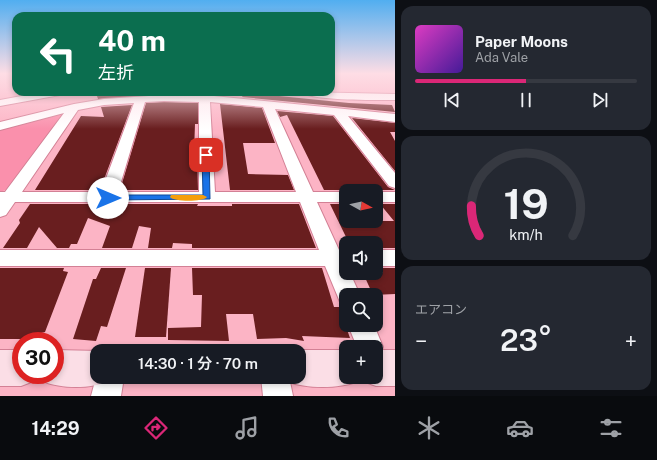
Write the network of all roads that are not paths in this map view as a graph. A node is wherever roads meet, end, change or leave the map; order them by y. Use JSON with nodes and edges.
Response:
{"nodes":[{"id":1,"x":335,"y":95,"type":"edge"},
{"id":2,"x":38,"y":96,"type":"edge"},
{"id":3,"x":395,"y":97,"type":"edge"},
{"id":4,"x":204,"y":98,"type":"junction"},
{"id":5,"x":141,"y":99,"type":"junction"},
{"id":6,"x":0,"y":103,"type":"edge"},
{"id":7,"x":267,"y":104,"type":"junction"},
{"id":8,"x":74,"y":107,"type":"junction"},
{"id":9,"x":338,"y":112,"type":"junction"},
{"id":10,"x":395,"y":118,"type":"edge"},
{"id":11,"x":0,"y":126,"type":"edge"},
{"id":12,"x":395,"y":183,"type":"edge"},
{"id":13,"x":207,"y":197,"type":"junction"},
{"id":14,"x":306,"y":197,"type":"junction"},
{"id":15,"x":339,"y":197,"type":"edge"},
{"id":16,"x":383,"y":197,"type":"edge"},
{"id":17,"x":395,"y":197,"type":"edge"},
{"id":18,"x":5,"y":198,"type":"edge"},
{"id":19,"x":108,"y":198,"type":"junction"},
{"id":20,"x":0,"y":212,"type":"edge"},
{"id":21,"x":0,"y":258,"type":"edge"},
{"id":22,"x":339,"y":258,"type":"edge"},
{"id":23,"x":383,"y":258,"type":"edge"},
{"id":24,"x":395,"y":258,"type":"edge"},
{"id":25,"x":339,"y":365,"type":"edge"},
{"id":26,"x":0,"y":368,"type":"edge"},
{"id":27,"x":12,"y":368,"type":"edge"},
{"id":28,"x":64,"y":368,"type":"edge"},
{"id":29,"x":90,"y":368,"type":"edge"},
{"id":30,"x":306,"y":368,"type":"edge"},
{"id":31,"x":109,"y":384,"type":"edge"},
{"id":32,"x":276,"y":384,"type":"edge"},
{"id":33,"x":106,"y":396,"type":"edge"},
{"id":34,"x":278,"y":396,"type":"edge"}],
"edges":[{"from":1,"to":3,"type":"street"},
{"from":2,"to":6,"type":"street"},
{"from":4,"to":5,"type":"street"},
{"from":4,"to":7,"type":"street"},
{"from":4,"to":13,"type":"street"},
{"from":5,"to":8,"type":"street"},
{"from":5,"to":19,"type":"street"},
{"from":7,"to":9,"type":"street"},
{"from":7,"to":14,"type":"street"},
{"from":8,"to":11,"type":"street"},
{"from":8,"to":18,"type":"street"},
{"from":9,"to":10,"type":"street"},
{"from":9,"to":12,"type":"street"},
{"from":13,"to":14,"type":"street"},
{"from":13,"to":19,"type":"street"},
{"from":14,"to":15,"type":"street"},
{"from":14,"to":22,"type":"street"},
{"from":16,"to":17,"type":"street"},
{"from":18,"to":19,"type":"street"},
{"from":18,"to":20,"type":"street"},
{"from":21,"to":22,"type":"street"},
{"from":23,"to":24,"type":"street"},
{"from":25,"to":30,"type":"street"},
{"from":26,"to":27,"type":"street"},
{"from":28,"to":29,"type":"street"},
{"from":31,"to":33,"type":"street"},
{"from":32,"to":34,"type":"street"}]}
